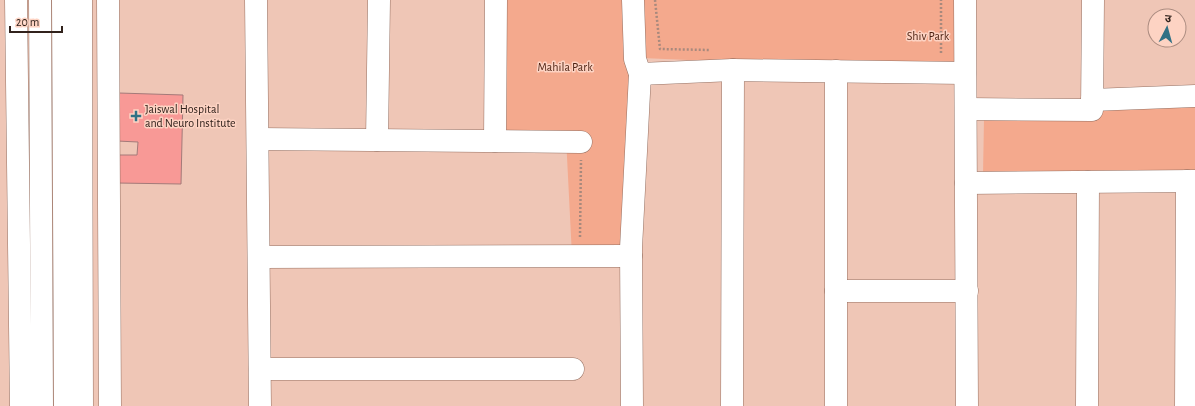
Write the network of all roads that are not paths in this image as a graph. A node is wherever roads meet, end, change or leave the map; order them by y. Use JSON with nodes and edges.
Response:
{"nodes":[{"id":1,"x":16,"y":0,"type":"edge"},
{"id":2,"x":40,"y":0,"type":"edge"},
{"id":3,"x":63,"y":0,"type":"edge"},
{"id":4,"x":81,"y":0,"type":"edge"},
{"id":5,"x":108,"y":0,"type":"edge"},
{"id":6,"x":256,"y":0,"type":"edge"},
{"id":7,"x":379,"y":0,"type":"edge"},
{"id":8,"x":496,"y":0,"type":"edge"},
{"id":9,"x":633,"y":0,"type":"edge"},
{"id":10,"x":965,"y":0,"type":"edge"},
{"id":11,"x":1092,"y":0,"type":"edge"},
{"id":12,"x":733,"y":70,"type":"junction"},
{"id":13,"x":836,"y":72,"type":"junction"},
{"id":14,"x":965,"y":73,"type":"junction"},
{"id":15,"x":640,"y":74,"type":"junction"},
{"id":16,"x":1195,"y":96,"type":"edge"},
{"id":17,"x":1092,"y":100,"type":"junction"},
{"id":18,"x":966,"y":109,"type":"junction"},
{"id":19,"x":258,"y":139,"type":"junction"},
{"id":20,"x":377,"y":140,"type":"junction"},
{"id":21,"x":495,"y":141,"type":"junction"},
{"id":22,"x":581,"y":142,"type":"dead end"},
{"id":23,"x":1191,"y":181,"type":"edge"},
{"id":24,"x":1088,"y":182,"type":"junction"},
{"id":25,"x":966,"y":183,"type":"junction"},
{"id":26,"x":631,"y":256,"type":"junction"},
{"id":27,"x":259,"y":257,"type":"junction"},
{"id":28,"x":836,"y":291,"type":"junction"},
{"id":29,"x":967,"y":291,"type":"junction"},
{"id":30,"x":260,"y":369,"type":"junction"},
{"id":31,"x":573,"y":369,"type":"dead end"},
{"id":32,"x":21,"y":406,"type":"edge"},
{"id":33,"x":42,"y":406,"type":"edge"},
{"id":34,"x":65,"y":406,"type":"edge"},
{"id":35,"x":82,"y":406,"type":"edge"},
{"id":36,"x":110,"y":406,"type":"edge"},
{"id":37,"x":260,"y":406,"type":"edge"},
{"id":38,"x":632,"y":406,"type":"edge"},
{"id":39,"x":732,"y":406,"type":"edge"},
{"id":40,"x":836,"y":406,"type":"edge"},
{"id":41,"x":967,"y":406,"type":"edge"},
{"id":42,"x":1087,"y":406,"type":"edge"},
{"id":43,"x":1186,"y":406,"type":"edge"}],
"edges":[{"from":1,"to":32,"type":"street"},
{"from":2,"to":33,"type":"street"},
{"from":3,"to":34,"type":"street"},
{"from":4,"to":35,"type":"street"},
{"from":5,"to":36,"type":"street"},
{"from":6,"to":19,"type":"street"},
{"from":7,"to":20,"type":"street"},
{"from":8,"to":21,"type":"street"},
{"from":9,"to":15,"type":"street"},
{"from":10,"to":14,"type":"street"},
{"from":11,"to":17,"type":"street"},
{"from":12,"to":13,"type":"street"},
{"from":12,"to":15,"type":"street"},
{"from":12,"to":39,"type":"street"},
{"from":13,"to":14,"type":"street"},
{"from":13,"to":28,"type":"street"},
{"from":14,"to":18,"type":"street"},
{"from":15,"to":26,"type":"street"},
{"from":16,"to":17,"type":"street"},
{"from":17,"to":18,"type":"street"},
{"from":18,"to":25,"type":"street"},
{"from":19,"to":20,"type":"street"},
{"from":19,"to":27,"type":"street"},
{"from":20,"to":21,"type":"street"},
{"from":21,"to":22,"type":"street"},
{"from":23,"to":24,"type":"street"},
{"from":23,"to":43,"type":"street"},
{"from":24,"to":25,"type":"street"},
{"from":24,"to":42,"type":"street"},
{"from":25,"to":29,"type":"street"},
{"from":26,"to":27,"type":"street"},
{"from":26,"to":38,"type":"street"},
{"from":27,"to":30,"type":"street"},
{"from":28,"to":29,"type":"street"},
{"from":28,"to":40,"type":"street"},
{"from":29,"to":41,"type":"street"},
{"from":30,"to":31,"type":"street"},
{"from":30,"to":37,"type":"street"}]}
